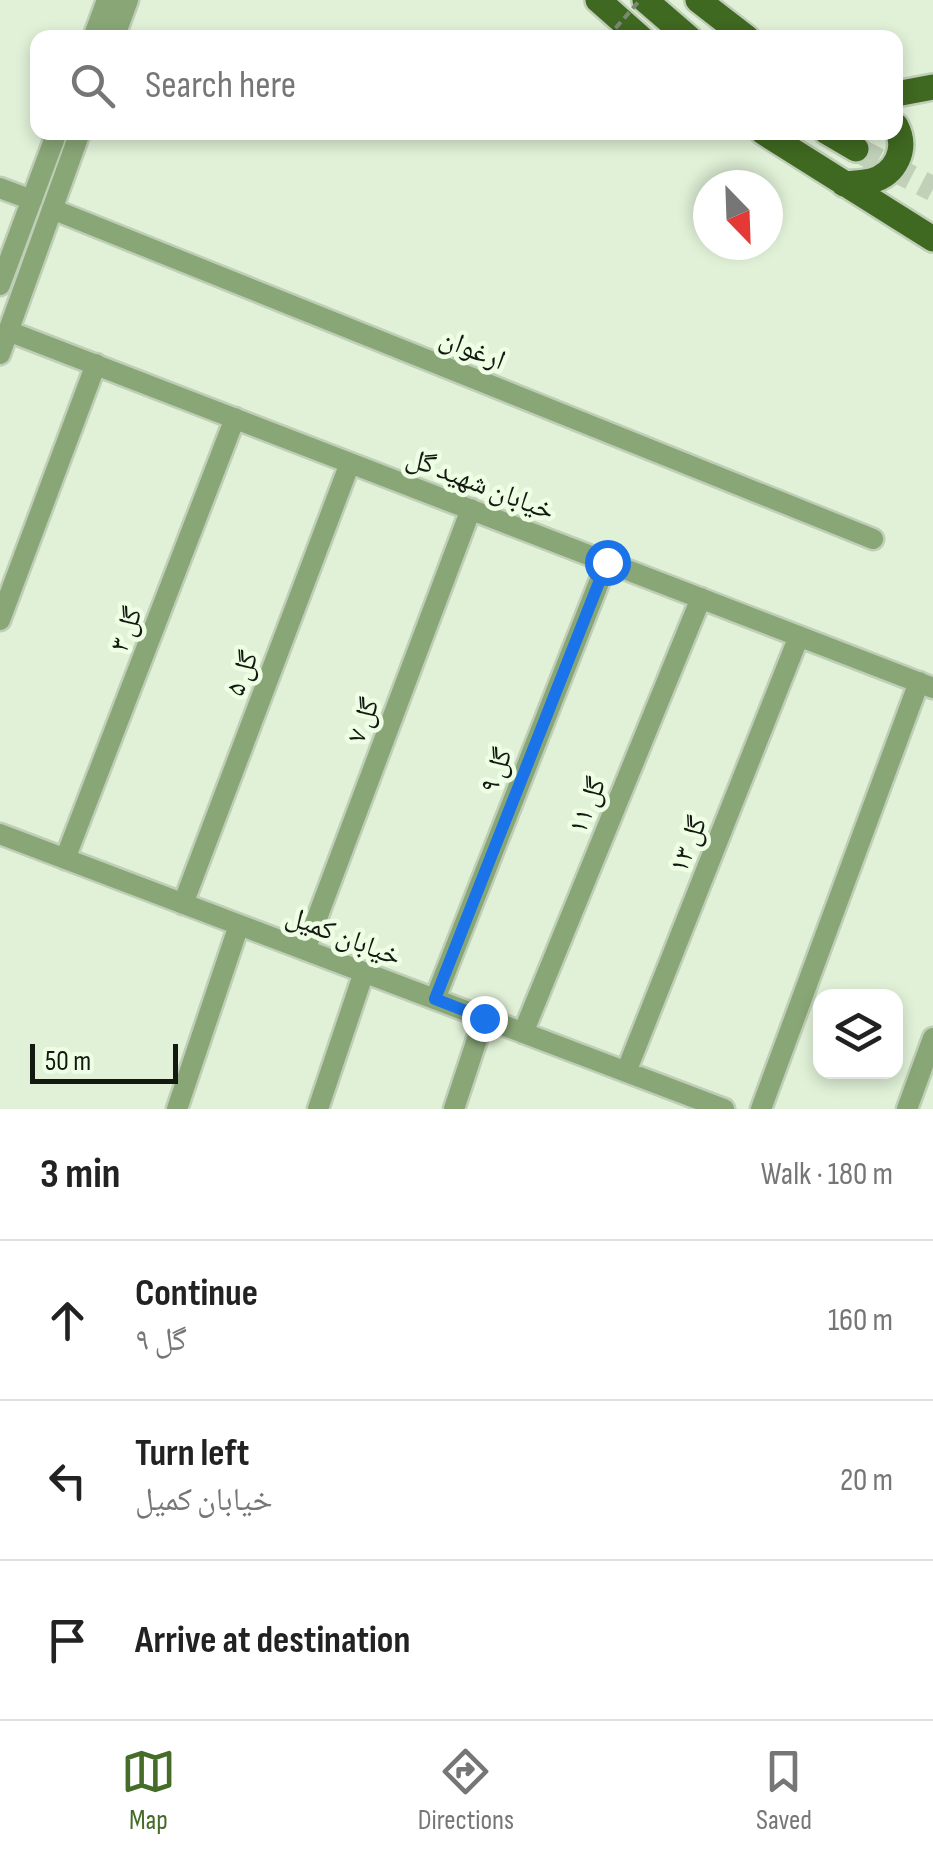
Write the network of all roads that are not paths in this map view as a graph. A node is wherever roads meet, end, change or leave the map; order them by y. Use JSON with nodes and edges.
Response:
{"nodes":[{"id":1,"x":106,"y":0,"type":"edge"},
{"id":2,"x":128,"y":0,"type":"edge"},
{"id":3,"x":598,"y":0,"type":"edge"},
{"id":4,"x":642,"y":0,"type":"edge"},
{"id":5,"x":702,"y":1,"type":"edge"},
{"id":6,"x":95,"y":30,"type":"edge"},
{"id":7,"x":117,"y":30,"type":"edge"},
{"id":8,"x":632,"y":30,"type":"edge"},
{"id":9,"x":679,"y":30,"type":"edge"},
{"id":10,"x":737,"y":30,"type":"edge"},
{"id":11,"x":933,"y":86,"type":"edge"},
{"id":12,"x":903,"y":92,"type":"edge"},
{"id":13,"x":54,"y":140,"type":"edge"},
{"id":14,"x":77,"y":140,"type":"edge"},
{"id":15,"x":775,"y":140,"type":"edge"},
{"id":16,"x":841,"y":140,"type":"edge"},
{"id":17,"x":900,"y":140,"type":"edge"},
{"id":18,"x":856,"y":149,"type":"tunnel mouth"},
{"id":19,"x":844,"y":184,"type":"junction"},
{"id":20,"x":0,"y":188,"type":"edge"},
{"id":21,"x":32,"y":200,"type":"junction"},
{"id":22,"x":52,"y":209,"type":"junction"},
{"id":23,"x":933,"y":239,"type":"edge"},
{"id":24,"x":0,"y":285,"type":"edge"},
{"id":25,"x":8,"y":330,"type":"junction"},
{"id":26,"x":0,"y":354,"type":"edge"},
{"id":27,"x":96,"y":364,"type":"junction"},
{"id":28,"x":236,"y":418,"type":"junction"},
{"id":29,"x":350,"y":462,"type":"junction"},
{"id":30,"x":471,"y":509,"type":"junction"},
{"id":31,"x":873,"y":538,"type":"dead end"},
{"id":32,"x":607,"y":562,"type":"junction"},
{"id":33,"x":701,"y":598,"type":"junction"},
{"id":34,"x":0,"y":620,"type":"edge"},
{"id":35,"x":799,"y":636,"type":"junction"},
{"id":36,"x":926,"y":685,"type":"edge"},
{"id":37,"x":0,"y":834,"type":"edge"},
{"id":38,"x":66,"y":859,"type":"junction"},
{"id":39,"x":183,"y":904,"type":"junction"},
{"id":40,"x":239,"y":925,"type":"junction"},
{"id":41,"x":305,"y":950,"type":"junction"},
{"id":42,"x":364,"y":972,"type":"junction"},
{"id":43,"x":435,"y":999,"type":"junction"},
{"id":44,"x":484,"y":1018,"type":"junction"},
{"id":45,"x":523,"y":1032,"type":"junction"},
{"id":46,"x":933,"y":1038,"type":"edge"},
{"id":47,"x":626,"y":1072,"type":"junction"},
{"id":48,"x":675,"y":1100,"type":"edge"},
{"id":49,"x":462,"y":1107,"type":"edge"},
{"id":50,"x":177,"y":1109,"type":"edge"},
{"id":51,"x":318,"y":1109,"type":"edge"},
{"id":52,"x":724,"y":1109,"type":"edge"},
{"id":53,"x":761,"y":1109,"type":"edge"},
{"id":54,"x":906,"y":1109,"type":"edge"}],
"edges":[{"from":1,"to":6,"type":"street"},
{"from":2,"to":7,"type":"street"},
{"from":3,"to":8,"type":"main road"},
{"from":4,"to":9,"type":"main road"},
{"from":5,"to":10,"type":"main road"},
{"from":11,"to":12,"type":"main road"},
{"from":13,"to":21,"type":"street"},
{"from":14,"to":22,"type":"street"},
{"from":15,"to":19,"type":"main road"},
{"from":16,"to":18,"type":"main road"},
{"from":17,"to":19,"type":"main road"},
{"from":19,"to":23,"type":"main road"},
{"from":20,"to":21,"type":"street"},
{"from":21,"to":24,"type":"street"},
{"from":22,"to":25,"type":"street"},
{"from":22,"to":31,"type":"street","name":"ارغوان"},
{"from":25,"to":26,"type":"street"},
{"from":25,"to":27,"type":"street","name":"خیابان شهید گل"},
{"from":27,"to":28,"type":"street","name":"خیابان شهید گل"},
{"from":27,"to":34,"type":"street"},
{"from":28,"to":29,"type":"street","name":"خیابان شهید گل"},
{"from":28,"to":38,"type":"street","name":"گل ۳"},
{"from":29,"to":30,"type":"street","name":"خیابان شهید گل"},
{"from":29,"to":39,"type":"street","name":"گل ۵"},
{"from":30,"to":32,"type":"street","name":"خیابان شهید گل"},
{"from":30,"to":41,"type":"street","name":"گل ۷"},
{"from":32,"to":33,"type":"street","name":"خیابان شهید گل"},
{"from":32,"to":43,"type":"street","name":"گل ۹"},
{"from":33,"to":35,"type":"street","name":"خیابان شهید گل"},
{"from":33,"to":45,"type":"street","name":"گل ۱۱"},
{"from":35,"to":36,"type":"street","name":"خیابان شهید گل"},
{"from":35,"to":47,"type":"street","name":"گل ۱۳"},
{"from":36,"to":53,"type":"street"},
{"from":37,"to":38,"type":"street","name":"خیابان کمیل"},
{"from":38,"to":39,"type":"street","name":"خیابان کمیل"},
{"from":39,"to":40,"type":"street","name":"خیابان کمیل"},
{"from":40,"to":41,"type":"street","name":"خیابان کمیل"},
{"from":40,"to":50,"type":"street"},
{"from":41,"to":42,"type":"street","name":"خیابان کمیل"},
{"from":42,"to":43,"type":"street","name":"خیابان کمیل"},
{"from":42,"to":51,"type":"street"},
{"from":43,"to":44,"type":"street","name":"خیابان کمیل"},
{"from":44,"to":45,"type":"street","name":"خیابان کمیل"},
{"from":44,"to":49,"type":"street"},
{"from":45,"to":47,"type":"street","name":"خیابان کمیل"},
{"from":46,"to":54,"type":"street"},
{"from":47,"to":48,"type":"street","name":"خیابان کمیل"},
{"from":48,"to":52,"type":"street","name":"خیابان کمیل"}]}
